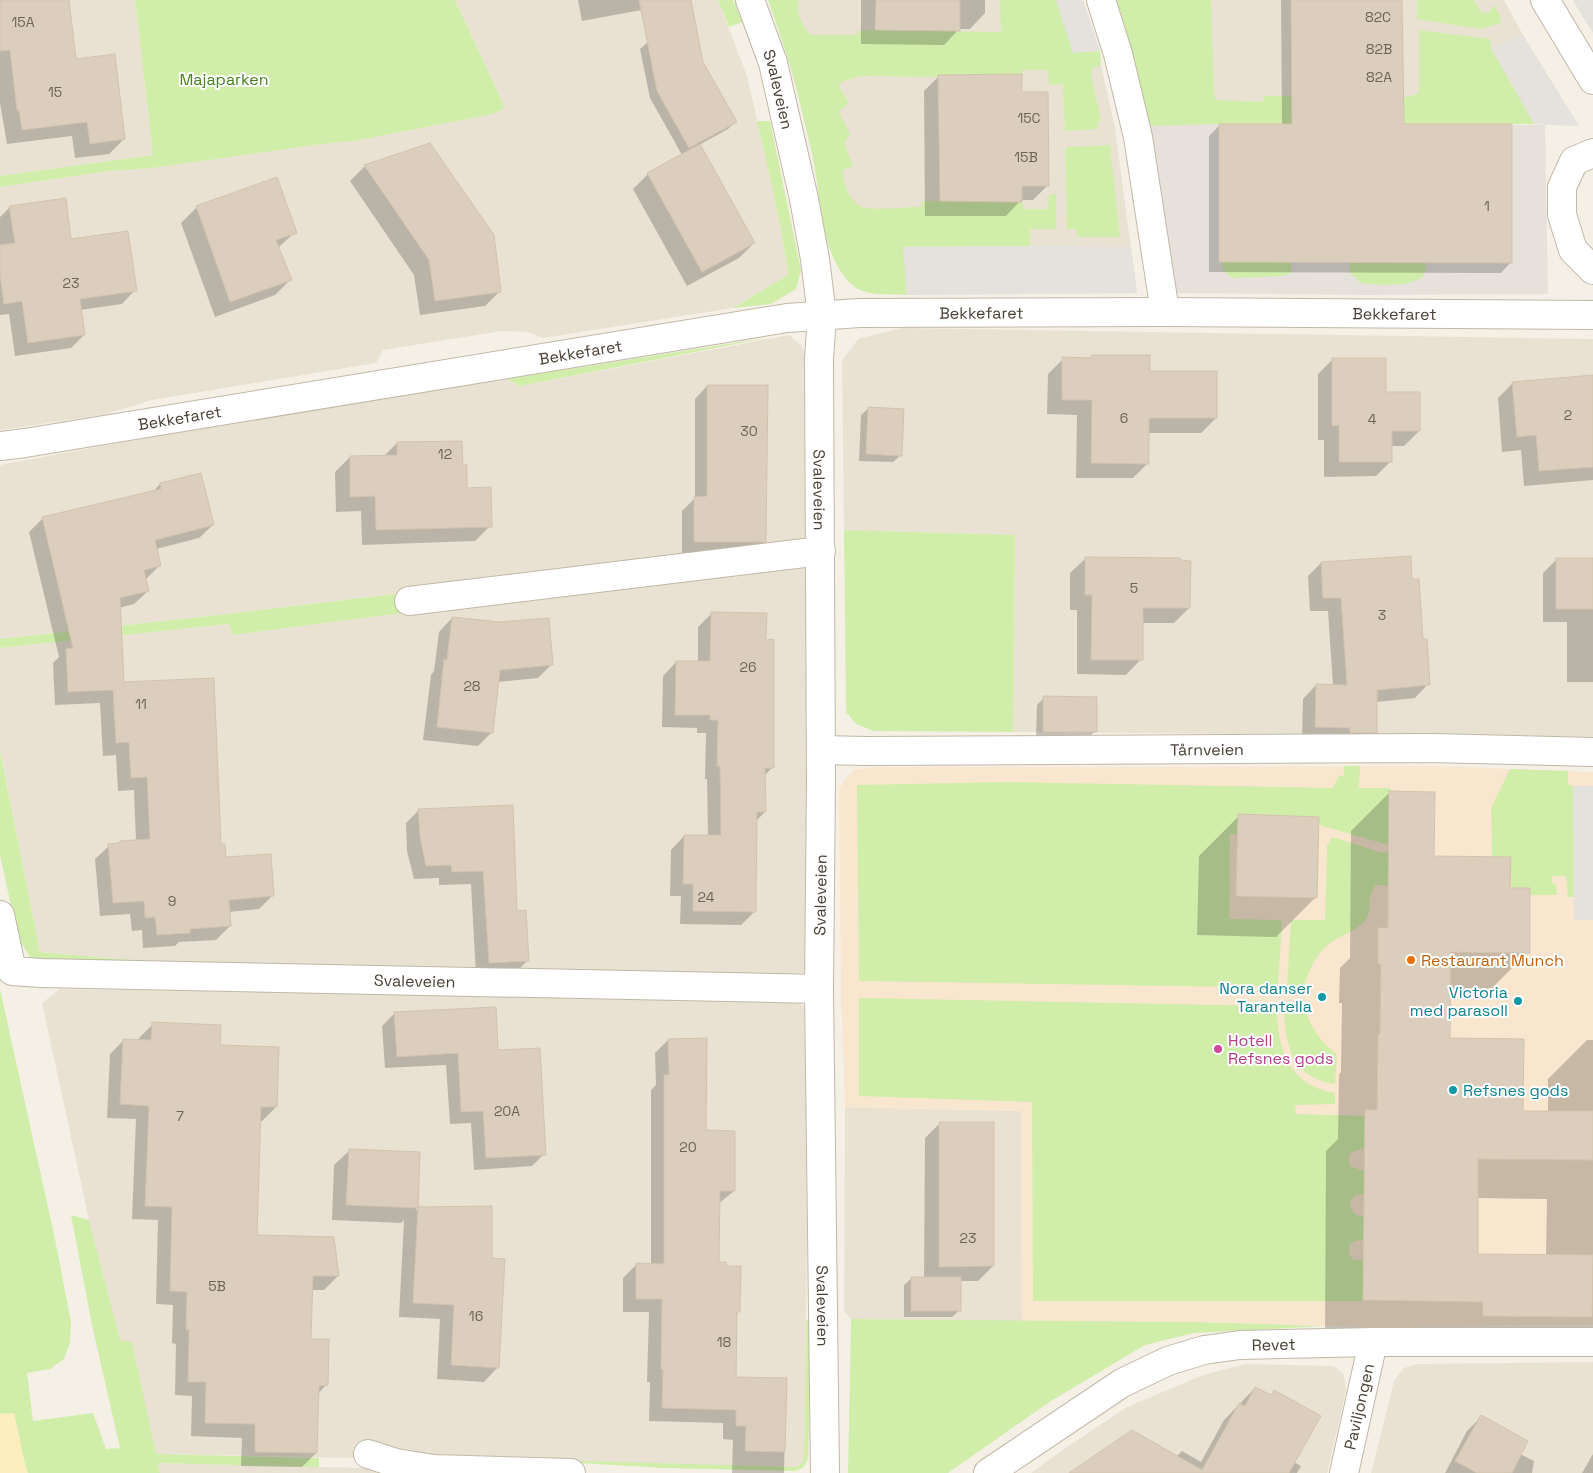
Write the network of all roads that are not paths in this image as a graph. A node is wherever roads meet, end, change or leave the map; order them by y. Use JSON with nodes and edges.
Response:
{"nodes":[{"id":1,"x":750,"y":0,"type":"edge"},
{"id":2,"x":1101,"y":0,"type":"edge"},
{"id":3,"x":1545,"y":0,"type":"edge"},
{"id":4,"x":1593,"y":80,"type":"edge"},
{"id":5,"x":1593,"y":153,"type":"edge"},
{"id":6,"x":1593,"y":270,"type":"edge"},
{"id":7,"x":1165,"y":312,"type":"junction"},
{"id":8,"x":1593,"y":315,"type":"edge"},
{"id":9,"x":822,"y":316,"type":"junction"},
{"id":10,"x":0,"y":446,"type":"edge"},
{"id":11,"x":821,"y":551,"type":"junction"},
{"id":12,"x":409,"y":601,"type":"dead end"},
{"id":13,"x":821,"y":750,"type":"junction"},
{"id":14,"x":1593,"y":752,"type":"edge"},
{"id":15,"x":0,"y":915,"type":"edge"},
{"id":16,"x":819,"y":989,"type":"junction"},
{"id":17,"x":1373,"y":1342,"type":"junction"},
{"id":18,"x":1593,"y":1342,"type":"edge"},
{"id":19,"x":368,"y":1454,"type":"dead end"},
{"id":20,"x":571,"y":1473,"type":"edge"},
{"id":21,"x":825,"y":1473,"type":"edge"},
{"id":22,"x":988,"y":1473,"type":"edge"},
{"id":23,"x":1344,"y":1473,"type":"edge"}],
"edges":[{"from":1,"to":9,"type":"street","name":"Svaleveien"},
{"from":2,"to":7,"type":"street"},
{"from":3,"to":4,"type":"street"},
{"from":5,"to":6,"type":"street"},
{"from":7,"to":8,"type":"street","name":"Bekkefaret"},
{"from":7,"to":9,"type":"street","name":"Bekkefaret"},
{"from":9,"to":10,"type":"street","name":"Bekkefaret"},
{"from":9,"to":11,"type":"street","name":"Svaleveien"},
{"from":11,"to":12,"type":"street"},
{"from":11,"to":13,"type":"street","name":"Svaleveien"},
{"from":13,"to":14,"type":"street","name":"Tårnveien"},
{"from":13,"to":16,"type":"street","name":"Svaleveien"},
{"from":15,"to":16,"type":"street","name":"Svaleveien"},
{"from":16,"to":21,"type":"street","name":"Svaleveien"},
{"from":17,"to":18,"type":"street","name":"Revet"},
{"from":17,"to":22,"type":"street","name":"Revet"},
{"from":17,"to":23,"type":"street","name":"Paviljongen"},
{"from":19,"to":20,"type":"street"}]}
